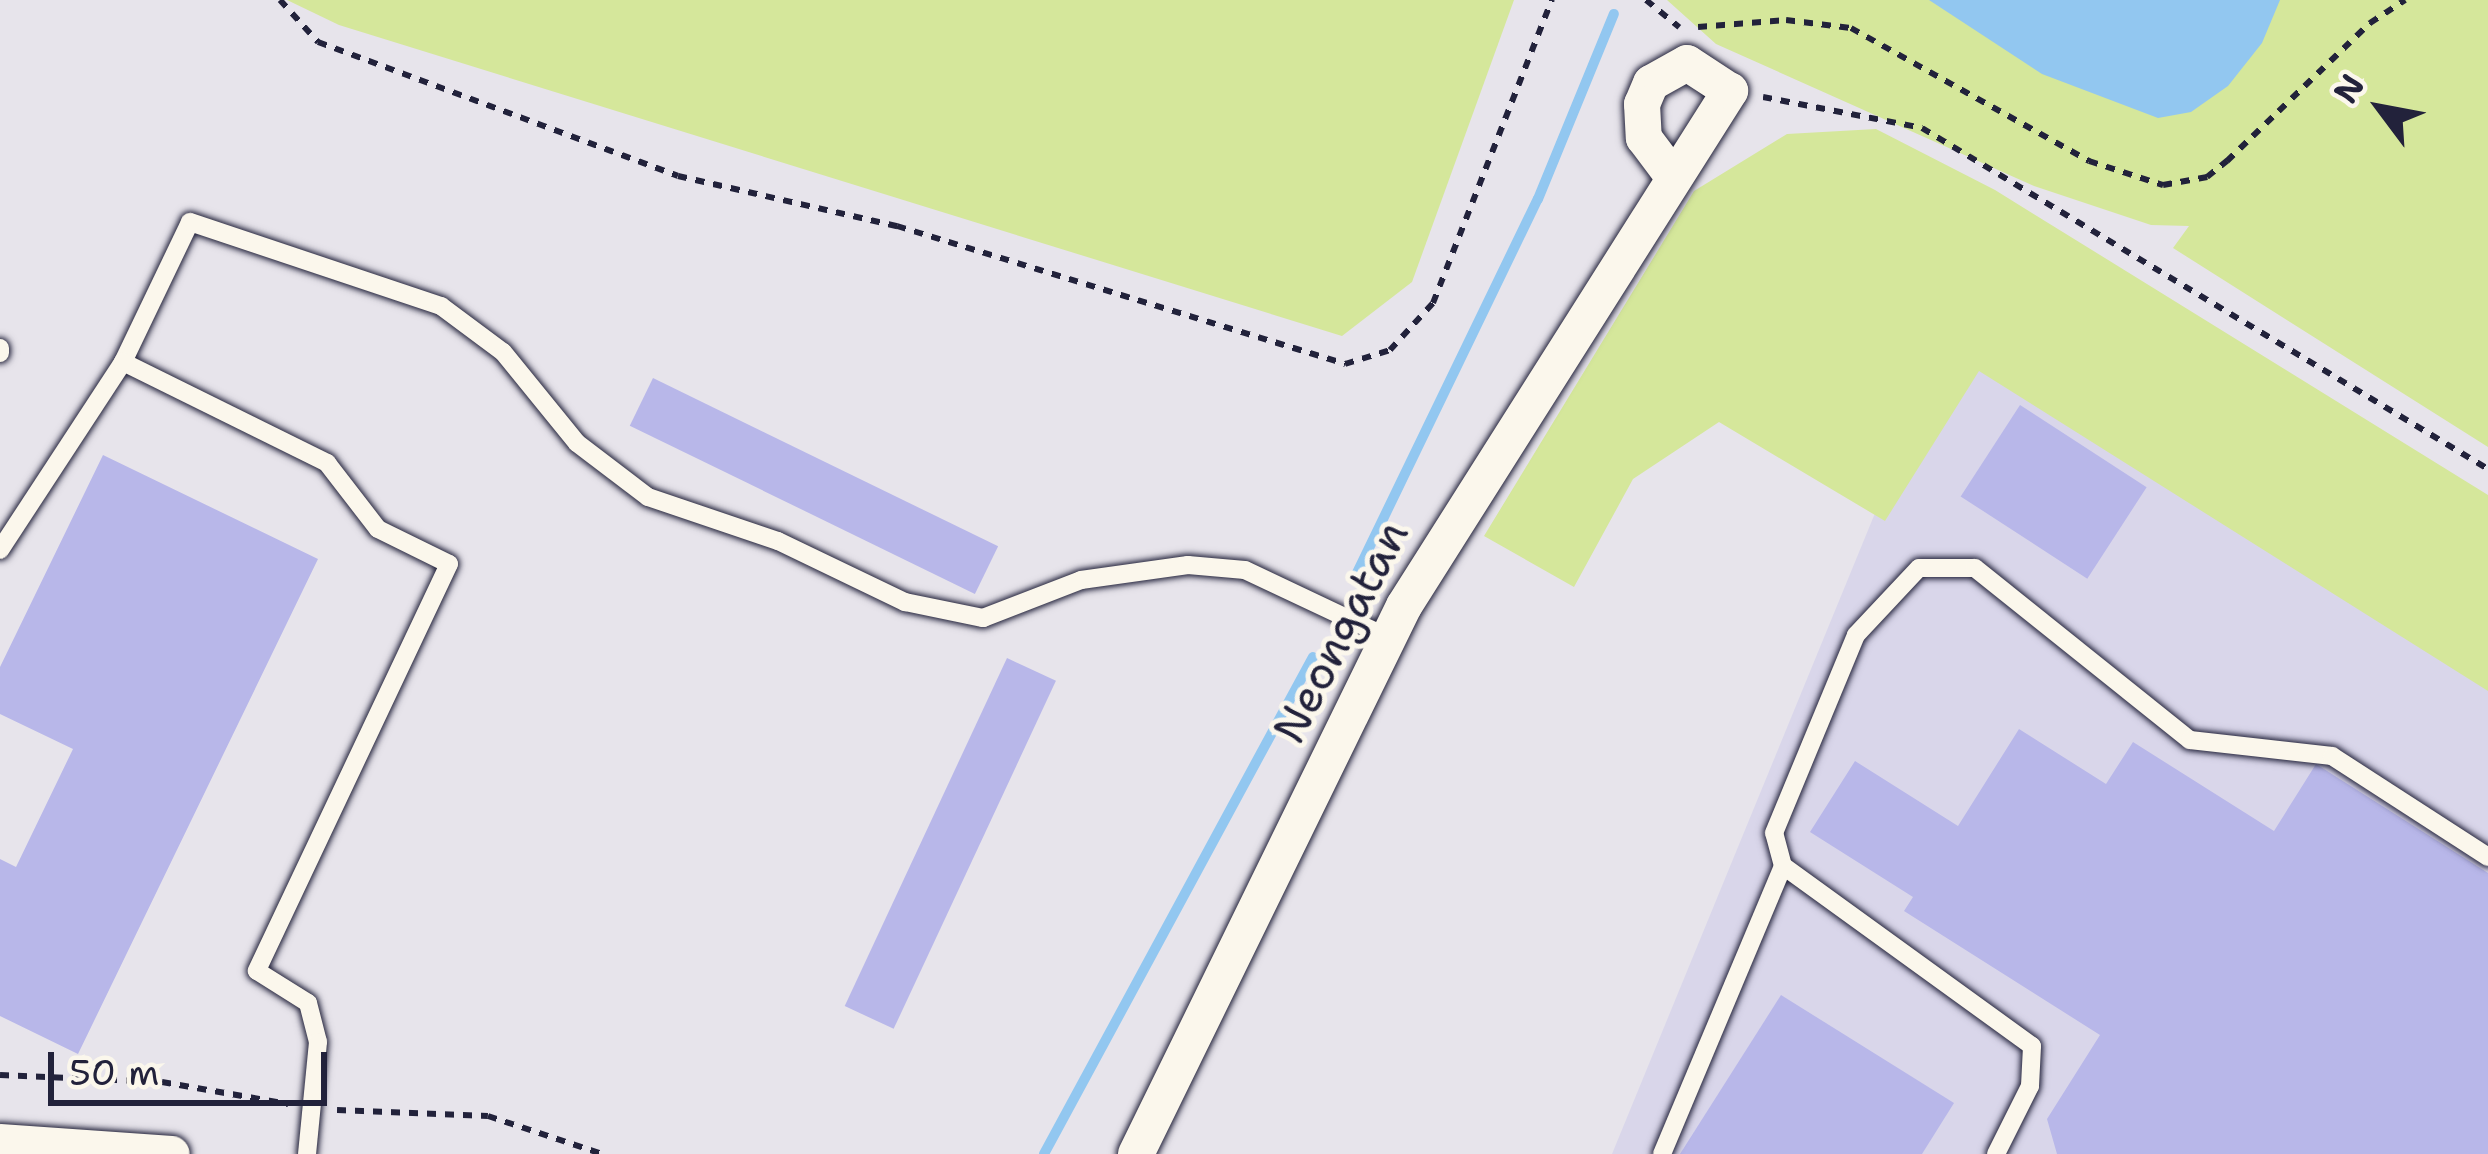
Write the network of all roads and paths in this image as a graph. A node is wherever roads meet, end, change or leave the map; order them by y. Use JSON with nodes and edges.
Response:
{"nodes":[{"id":1,"x":280,"y":0,"type":"edge"},
{"id":2,"x":1552,"y":0,"type":"edge"},
{"id":3,"x":1646,"y":0,"type":"edge"},
{"id":4,"x":2405,"y":0,"type":"edge"},
{"id":5,"x":1730,"y":91,"type":"junction"},
{"id":6,"x":1674,"y":178,"type":"junction"},
{"id":7,"x":124,"y":362,"type":"junction"},
{"id":8,"x":2488,"y":469,"type":"edge"},
{"id":9,"x":0,"y":550,"type":"edge"},
{"id":10,"x":1389,"y":638,"type":"junction"},
{"id":11,"x":2488,"y":857,"type":"edge"},
{"id":12,"x":1783,"y":866,"type":"junction"},
{"id":13,"x":0,"y":1076,"type":"edge"},
{"id":14,"x":278,"y":1103,"type":"dead end"},
{"id":15,"x":348,"y":1111,"type":"dead end"},
{"id":16,"x":16,"y":1146,"type":"edge"},
{"id":17,"x":172,"y":1154,"type":"edge"},
{"id":18,"x":307,"y":1154,"type":"edge"},
{"id":19,"x":602,"y":1154,"type":"edge"},
{"id":20,"x":1136,"y":1154,"type":"edge"},
{"id":21,"x":1662,"y":1154,"type":"edge"},
{"id":22,"x":1996,"y":1154,"type":"edge"}],
"edges":[{"from":1,"to":2,"type":"path"},
{"from":3,"to":4,"type":"path"},
{"from":5,"to":6,"type":"street","name":"Neongatan"},
{"from":5,"to":6,"type":"street"},
{"from":5,"to":8,"type":"path"},
{"from":6,"to":10,"type":"street","name":"Neongatan"},
{"from":7,"to":9,"type":"lane"},
{"from":7,"to":10,"type":"lane"},
{"from":7,"to":18,"type":"lane"},
{"from":10,"to":20,"type":"street","name":"Neongatan"},
{"from":11,"to":12,"type":"lane"},
{"from":12,"to":21,"type":"lane"},
{"from":12,"to":22,"type":"lane"},
{"from":13,"to":14,"type":"path"},
{"from":15,"to":19,"type":"path"},
{"from":16,"to":17,"type":"street"}]}
